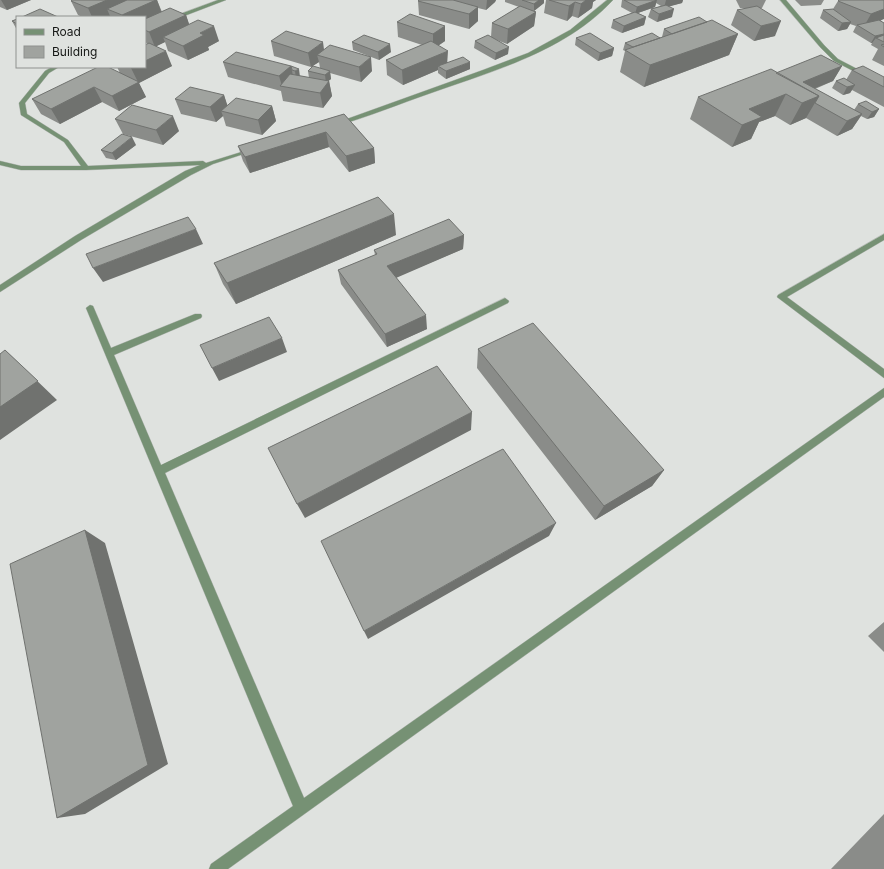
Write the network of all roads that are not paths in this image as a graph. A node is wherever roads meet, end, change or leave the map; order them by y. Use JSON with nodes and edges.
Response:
{"nodes":[{"id":1,"x":222,"y":0,"type":"edge"},
{"id":2,"x":610,"y":0,"type":"edge"},
{"id":3,"x":783,"y":0,"type":"edge"},
{"id":4,"x":146,"y":29,"type":"edge"},
{"id":5,"x":54,"y":68,"type":"edge"},
{"id":6,"x":884,"y":85,"type":"edge"},
{"id":7,"x":332,"y":125,"type":"edge"},
{"id":8,"x":264,"y":146,"type":"edge"},
{"id":9,"x":0,"y":163,"type":"edge"},
{"id":10,"x":211,"y":163,"type":"junction"},
{"id":11,"x":86,"y":168,"type":"junction"},
{"id":12,"x":884,"y":237,"type":"edge"},
{"id":13,"x":0,"y":289,"type":"edge"},
{"id":14,"x":505,"y":301,"type":"dead end"},
{"id":15,"x":90,"y":308,"type":"dead end"},
{"id":16,"x":198,"y":316,"type":"dead end"},
{"id":17,"x":108,"y":353,"type":"junction"},
{"id":18,"x":884,"y":374,"type":"edge"},
{"id":19,"x":884,"y":392,"type":"edge"},
{"id":20,"x":159,"y":471,"type":"junction"},
{"id":21,"x":301,"y":808,"type":"junction"},
{"id":22,"x":216,"y":869,"type":"edge"}],
"edges":[{"from":1,"to":4,"type":"street"},
{"from":2,"to":7,"type":"street"},
{"from":3,"to":6,"type":"street"},
{"from":5,"to":11,"type":"street"},
{"from":8,"to":10,"type":"street"},
{"from":9,"to":11,"type":"street"},
{"from":10,"to":11,"type":"street"},
{"from":10,"to":13,"type":"street"},
{"from":12,"to":18,"type":"street"},
{"from":14,"to":20,"type":"street"},
{"from":15,"to":17,"type":"street"},
{"from":16,"to":17,"type":"street"},
{"from":17,"to":20,"type":"street"},
{"from":19,"to":21,"type":"street"},
{"from":20,"to":21,"type":"street"},
{"from":21,"to":22,"type":"street"}]}
